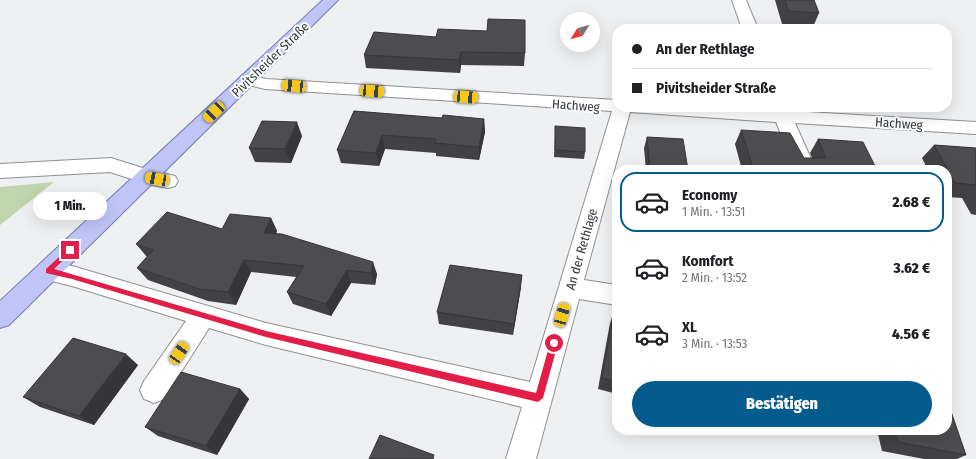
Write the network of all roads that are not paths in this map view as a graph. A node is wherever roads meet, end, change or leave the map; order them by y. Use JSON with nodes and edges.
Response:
{"nodes":[{"id":1,"x":332,"y":0,"type":"edge"},
{"id":2,"x":739,"y":0,"type":"edge"},
{"id":3,"x":748,"y":24,"type":"edge"},
{"id":4,"x":248,"y":79,"type":"junction"},
{"id":5,"x":612,"y":107,"type":"edge"},
{"id":6,"x":621,"y":112,"type":"edge"},
{"id":7,"x":781,"y":112,"type":"edge"},
{"id":8,"x":792,"y":112,"type":"edge"},
{"id":9,"x":976,"y":128,"type":"edge"},
{"id":10,"x":804,"y":165,"type":"edge"},
{"id":11,"x":0,"y":171,"type":"edge"},
{"id":12,"x":157,"y":179,"type":"junction"},
{"id":13,"x":48,"y":271,"type":"junction"},
{"id":14,"x":570,"y":288,"type":"junction"},
{"id":15,"x":612,"y":294,"type":"edge"},
{"id":16,"x":204,"y":315,"type":"junction"},
{"id":17,"x":0,"y":317,"type":"edge"},
{"id":18,"x":154,"y":390,"type":"dead end"},
{"id":19,"x":538,"y":398,"type":"junction"},
{"id":20,"x":521,"y":459,"type":"edge"}],
"edges":[{"from":1,"to":4,"type":"main road","name":"Pivitsheider Straße"},
{"from":2,"to":3,"type":"street"},
{"from":4,"to":5,"type":"street","name":"Hachweg"},
{"from":4,"to":12,"type":"main road","name":"Pivitsheider Straße"},
{"from":6,"to":14,"type":"street","name":"An der Rethlage"},
{"from":7,"to":10,"type":"street"},
{"from":8,"to":9,"type":"street","name":"Hachweg"},
{"from":11,"to":12,"type":"street"},
{"from":12,"to":13,"type":"main road","name":"Pivitsheider Straße"},
{"from":13,"to":16,"type":"street"},
{"from":13,"to":17,"type":"main road","name":"Pivitsheider Straße"},
{"from":14,"to":15,"type":"street"},
{"from":14,"to":19,"type":"street","name":"An der Rethlage"},
{"from":16,"to":18,"type":"street"},
{"from":16,"to":19,"type":"street"},
{"from":19,"to":20,"type":"street","name":"An der Rethlage"}]}
